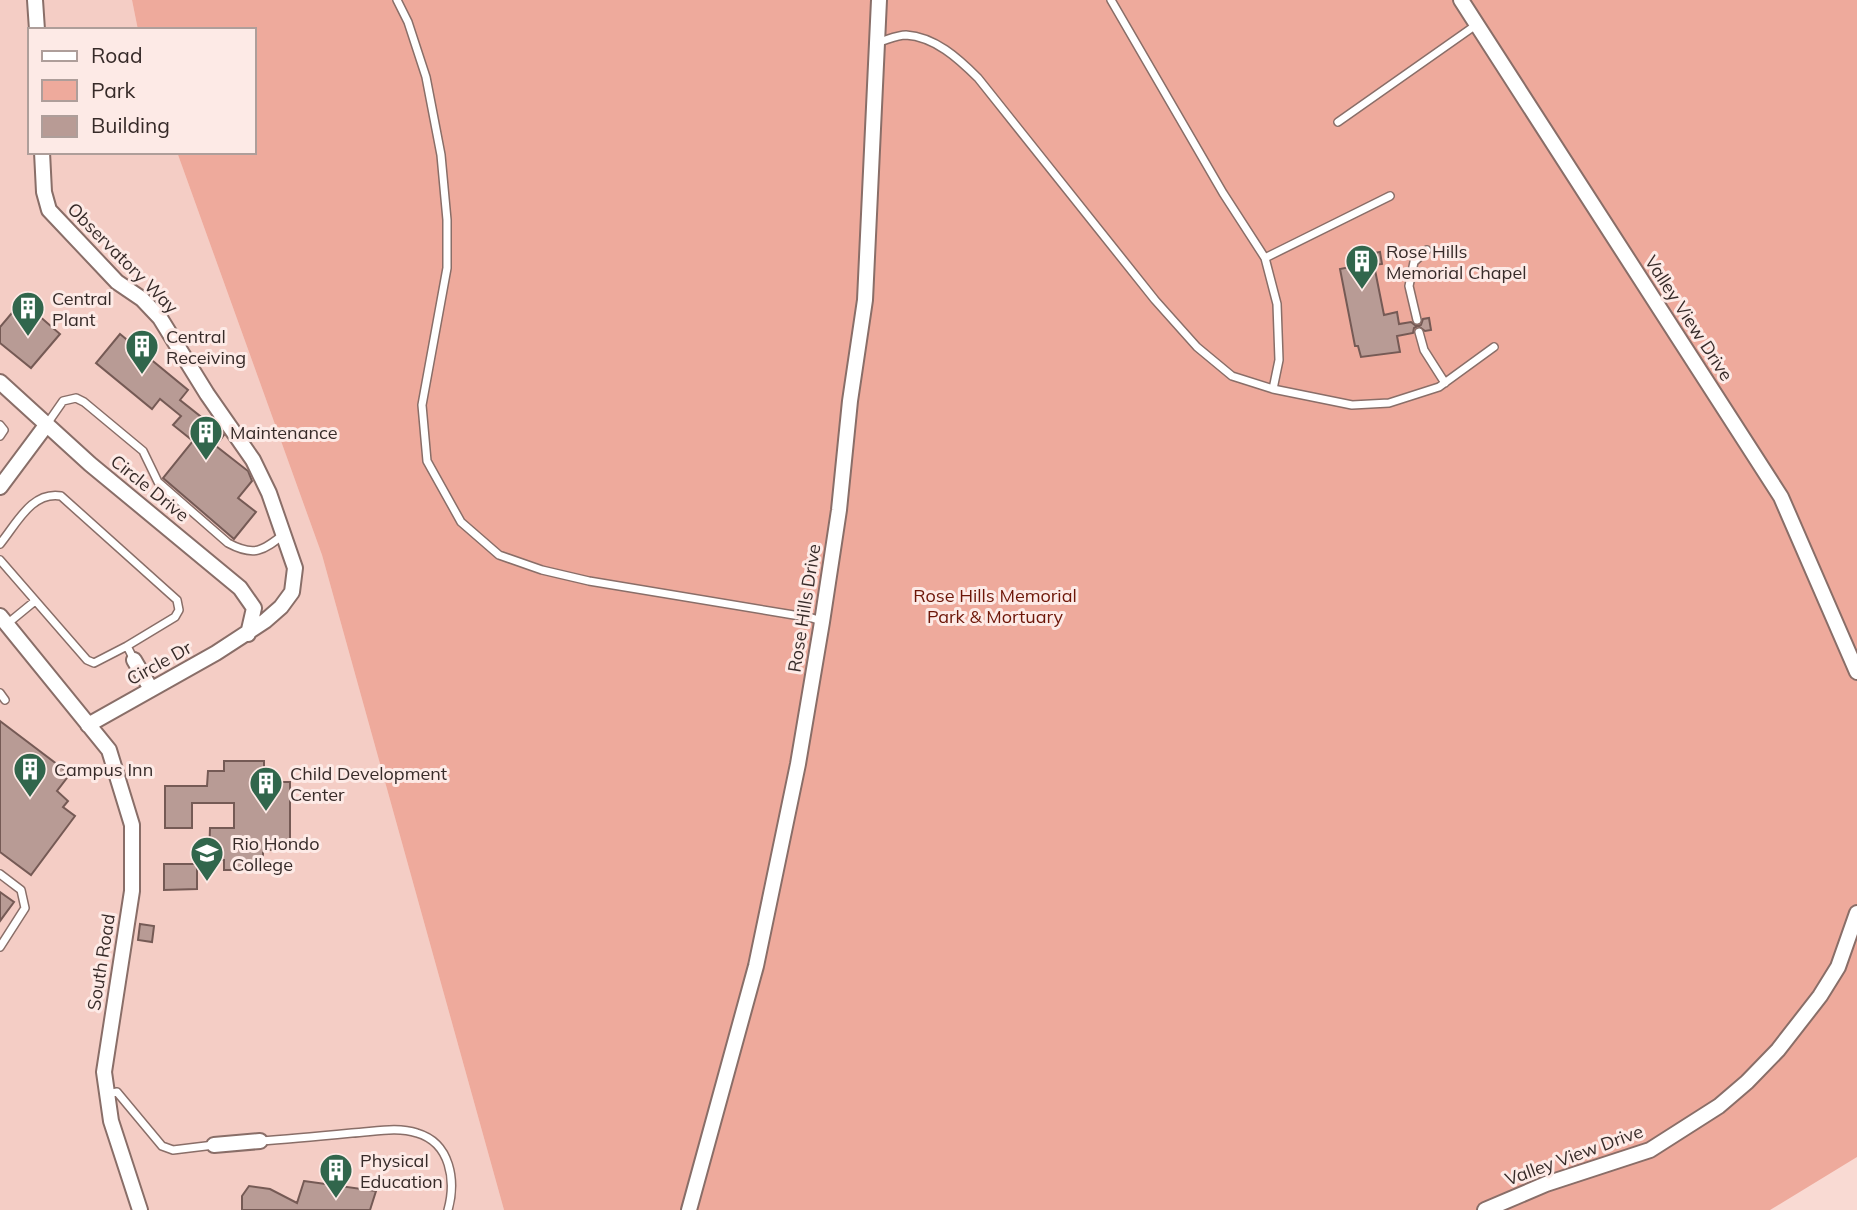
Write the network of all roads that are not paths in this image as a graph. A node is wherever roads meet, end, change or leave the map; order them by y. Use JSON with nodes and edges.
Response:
{"nodes":[{"id":1,"x":35,"y":0,"type":"edge"},
{"id":2,"x":397,"y":0,"type":"edge"},
{"id":3,"x":879,"y":0,"type":"edge"},
{"id":4,"x":1111,"y":0,"type":"edge"},
{"id":5,"x":1461,"y":0,"type":"edge"},
{"id":6,"x":1476,"y":25,"type":"junction"},
{"id":7,"x":37,"y":28,"type":"edge"},
{"id":8,"x":878,"y":42,"type":"junction"},
{"id":9,"x":1338,"y":122,"type":"dead end"},
{"id":10,"x":43,"y":154,"type":"edge"},
{"id":11,"x":1390,"y":196,"type":"dead end"},
{"id":12,"x":1427,"y":250,"type":"dead end"},
{"id":13,"x":1265,"y":258,"type":"junction"},
{"id":14,"x":1417,"y":320,"type":"dead end"},
{"id":15,"x":1419,"y":332,"type":"dead end"},
{"id":16,"x":1494,"y":347,"type":"dead end"},
{"id":17,"x":0,"y":382,"type":"edge"},
{"id":18,"x":1445,"y":383,"type":"junction"},
{"id":19,"x":1273,"y":389,"type":"junction"},
{"id":20,"x":47,"y":424,"type":"junction"},
{"id":21,"x":0,"y":425,"type":"edge"},
{"id":22,"x":0,"y":436,"type":"edge"},
{"id":23,"x":0,"y":487,"type":"edge"},
{"id":24,"x":284,"y":534,"type":"junction"},
{"id":25,"x":0,"y":544,"type":"edge"},
{"id":26,"x":0,"y":560,"type":"edge"},
{"id":27,"x":35,"y":601,"type":"junction"},
{"id":28,"x":3,"y":620,"type":"edge"},
{"id":29,"x":822,"y":622,"type":"junction"},
{"id":30,"x":248,"y":634,"type":"junction"},
{"id":31,"x":127,"y":646,"type":"junction"},
{"id":32,"x":134,"y":660,"type":"joint"},
{"id":33,"x":1857,"y":673,"type":"edge"},
{"id":34,"x":151,"y":690,"type":"junction"},
{"id":35,"x":0,"y":693,"type":"edge"},
{"id":36,"x":5,"y":700,"type":"dead end"},
{"id":37,"x":88,"y":724,"type":"junction"},
{"id":38,"x":0,"y":874,"type":"edge"},
{"id":39,"x":1857,"y":913,"type":"edge"},
{"id":40,"x":0,"y":947,"type":"edge"},
{"id":41,"x":107,"y":1094,"type":"junction"},
{"id":42,"x":260,"y":1141,"type":"joint"},
{"id":43,"x":214,"y":1145,"type":"joint"},
{"id":44,"x":140,"y":1210,"type":"edge"},
{"id":45,"x":448,"y":1210,"type":"edge"},
{"id":46,"x":689,"y":1210,"type":"edge"},
{"id":47,"x":1485,"y":1210,"type":"edge"}],
"edges":[{"from":1,"to":7,"type":"street"},
{"from":2,"to":29,"type":"lane"},
{"from":3,"to":8,"type":"street","name":"Rose Hills Drive"},
{"from":4,"to":13,"type":"lane"},
{"from":5,"to":6,"type":"street","name":"Valley View Drive"},
{"from":6,"to":9,"type":"lane"},
{"from":6,"to":33,"type":"street","name":"Valley View Drive"},
{"from":8,"to":19,"type":"lane"},
{"from":8,"to":29,"type":"street","name":"Rose Hills Drive"},
{"from":10,"to":24,"type":"street","name":"Observatory Way"},
{"from":11,"to":13,"type":"lane"},
{"from":12,"to":14,"type":"lane"},
{"from":13,"to":19,"type":"lane"},
{"from":15,"to":18,"type":"lane"},
{"from":16,"to":18,"type":"lane"},
{"from":17,"to":20,"type":"street","name":"Circle Drive"},
{"from":18,"to":19,"type":"lane"},
{"from":20,"to":23,"type":"street"},
{"from":20,"to":24,"type":"lane"},
{"from":20,"to":30,"type":"street","name":"Circle Drive"},
{"from":21,"to":22,"type":"lane"},
{"from":24,"to":30,"type":"street","name":"Observatory Way"},
{"from":25,"to":31,"type":"lane"},
{"from":26,"to":27,"type":"lane"},
{"from":27,"to":28,"type":"lane"},
{"from":27,"to":31,"type":"lane"},
{"from":28,"to":37,"type":"street"},
{"from":29,"to":46,"type":"street","name":"Rose Hills Drive"},
{"from":30,"to":34,"type":"street","name":"Circle Dr"},
{"from":31,"to":32,"type":"lane"},
{"from":32,"to":34,"type":"street"},
{"from":34,"to":37,"type":"street","name":"Circle Dr"},
{"from":35,"to":36,"type":"lane"},
{"from":37,"to":41,"type":"street","name":"South Road"},
{"from":38,"to":40,"type":"lane"},
{"from":39,"to":47,"type":"street","name":"Valley View Drive"},
{"from":41,"to":43,"type":"lane"},
{"from":41,"to":44,"type":"street","name":"South Road"},
{"from":42,"to":43,"type":"street"},
{"from":42,"to":45,"type":"lane"}]}
